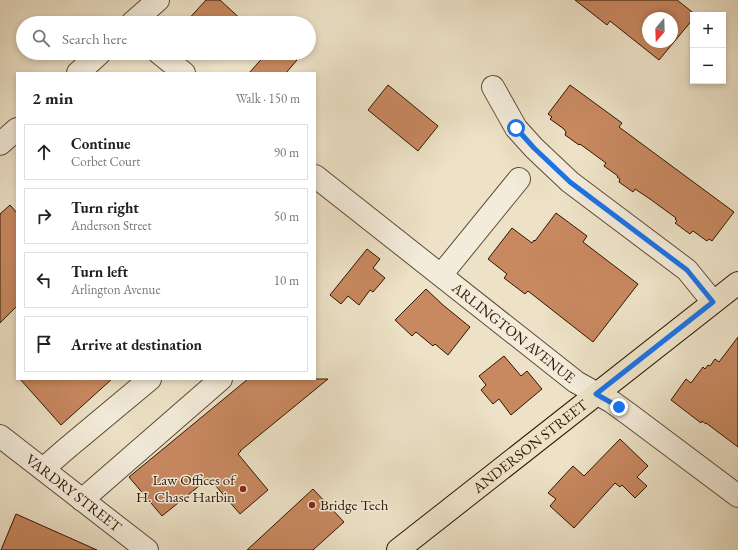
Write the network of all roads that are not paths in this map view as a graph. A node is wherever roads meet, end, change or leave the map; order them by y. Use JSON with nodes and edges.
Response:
{"nodes":[{"id":1,"x":158,"y":0,"type":"edge"},
{"id":2,"x":140,"y":16,"type":"edge"},
{"id":3,"x":92,"y":60,"type":"edge"},
{"id":4,"x":168,"y":60,"type":"edge"},
{"id":5,"x":79,"y":72,"type":"edge"},
{"id":6,"x":183,"y":72,"type":"edge"},
{"id":7,"x":493,"y":86,"type":"dead end"},
{"id":8,"x":16,"y":129,"type":"edge"},
{"id":9,"x":0,"y":144,"type":"edge"},
{"id":10,"x":316,"y":177,"type":"edge"},
{"id":11,"x":519,"y":179,"type":"dead end"},
{"id":12,"x":441,"y":275,"type":"junction"},
{"id":13,"x":738,"y":283,"type":"edge"},
{"id":14,"x":713,"y":302,"type":"junction"},
{"id":15,"x":149,"y":380,"type":"edge"},
{"id":16,"x":220,"y":380,"type":"edge"},
{"id":17,"x":596,"y":394,"type":"junction"},
{"id":18,"x":0,"y":436,"type":"edge"},
{"id":19,"x":43,"y":470,"type":"junction"},
{"id":20,"x":738,"y":496,"type":"edge"},
{"id":21,"x":82,"y":500,"type":"junction"},
{"id":22,"x":148,"y":550,"type":"edge"},
{"id":23,"x":398,"y":550,"type":"edge"}],
"edges":[{"from":1,"to":2,"type":"street"},
{"from":3,"to":5,"type":"street"},
{"from":4,"to":6,"type":"street"},
{"from":7,"to":14,"type":"street"},
{"from":8,"to":9,"type":"street"},
{"from":10,"to":12,"type":"street","name":"ARLINGTON AVENUE"},
{"from":11,"to":12,"type":"street"},
{"from":12,"to":17,"type":"street","name":"ARLINGTON AVENUE"},
{"from":13,"to":14,"type":"main road","name":"ANDERSON STREET"},
{"from":14,"to":17,"type":"main road","name":"ANDERSON STREET"},
{"from":15,"to":19,"type":"street"},
{"from":16,"to":21,"type":"street"},
{"from":17,"to":20,"type":"street","name":"ARLINGTON AVENUE"},
{"from":17,"to":23,"type":"main road","name":"ANDERSON STREET"},
{"from":18,"to":19,"type":"street","name":"VARDRY STREET"},
{"from":19,"to":21,"type":"street","name":"VARDRY STREET"},
{"from":21,"to":22,"type":"street","name":"VARDRY STREET"}]}
